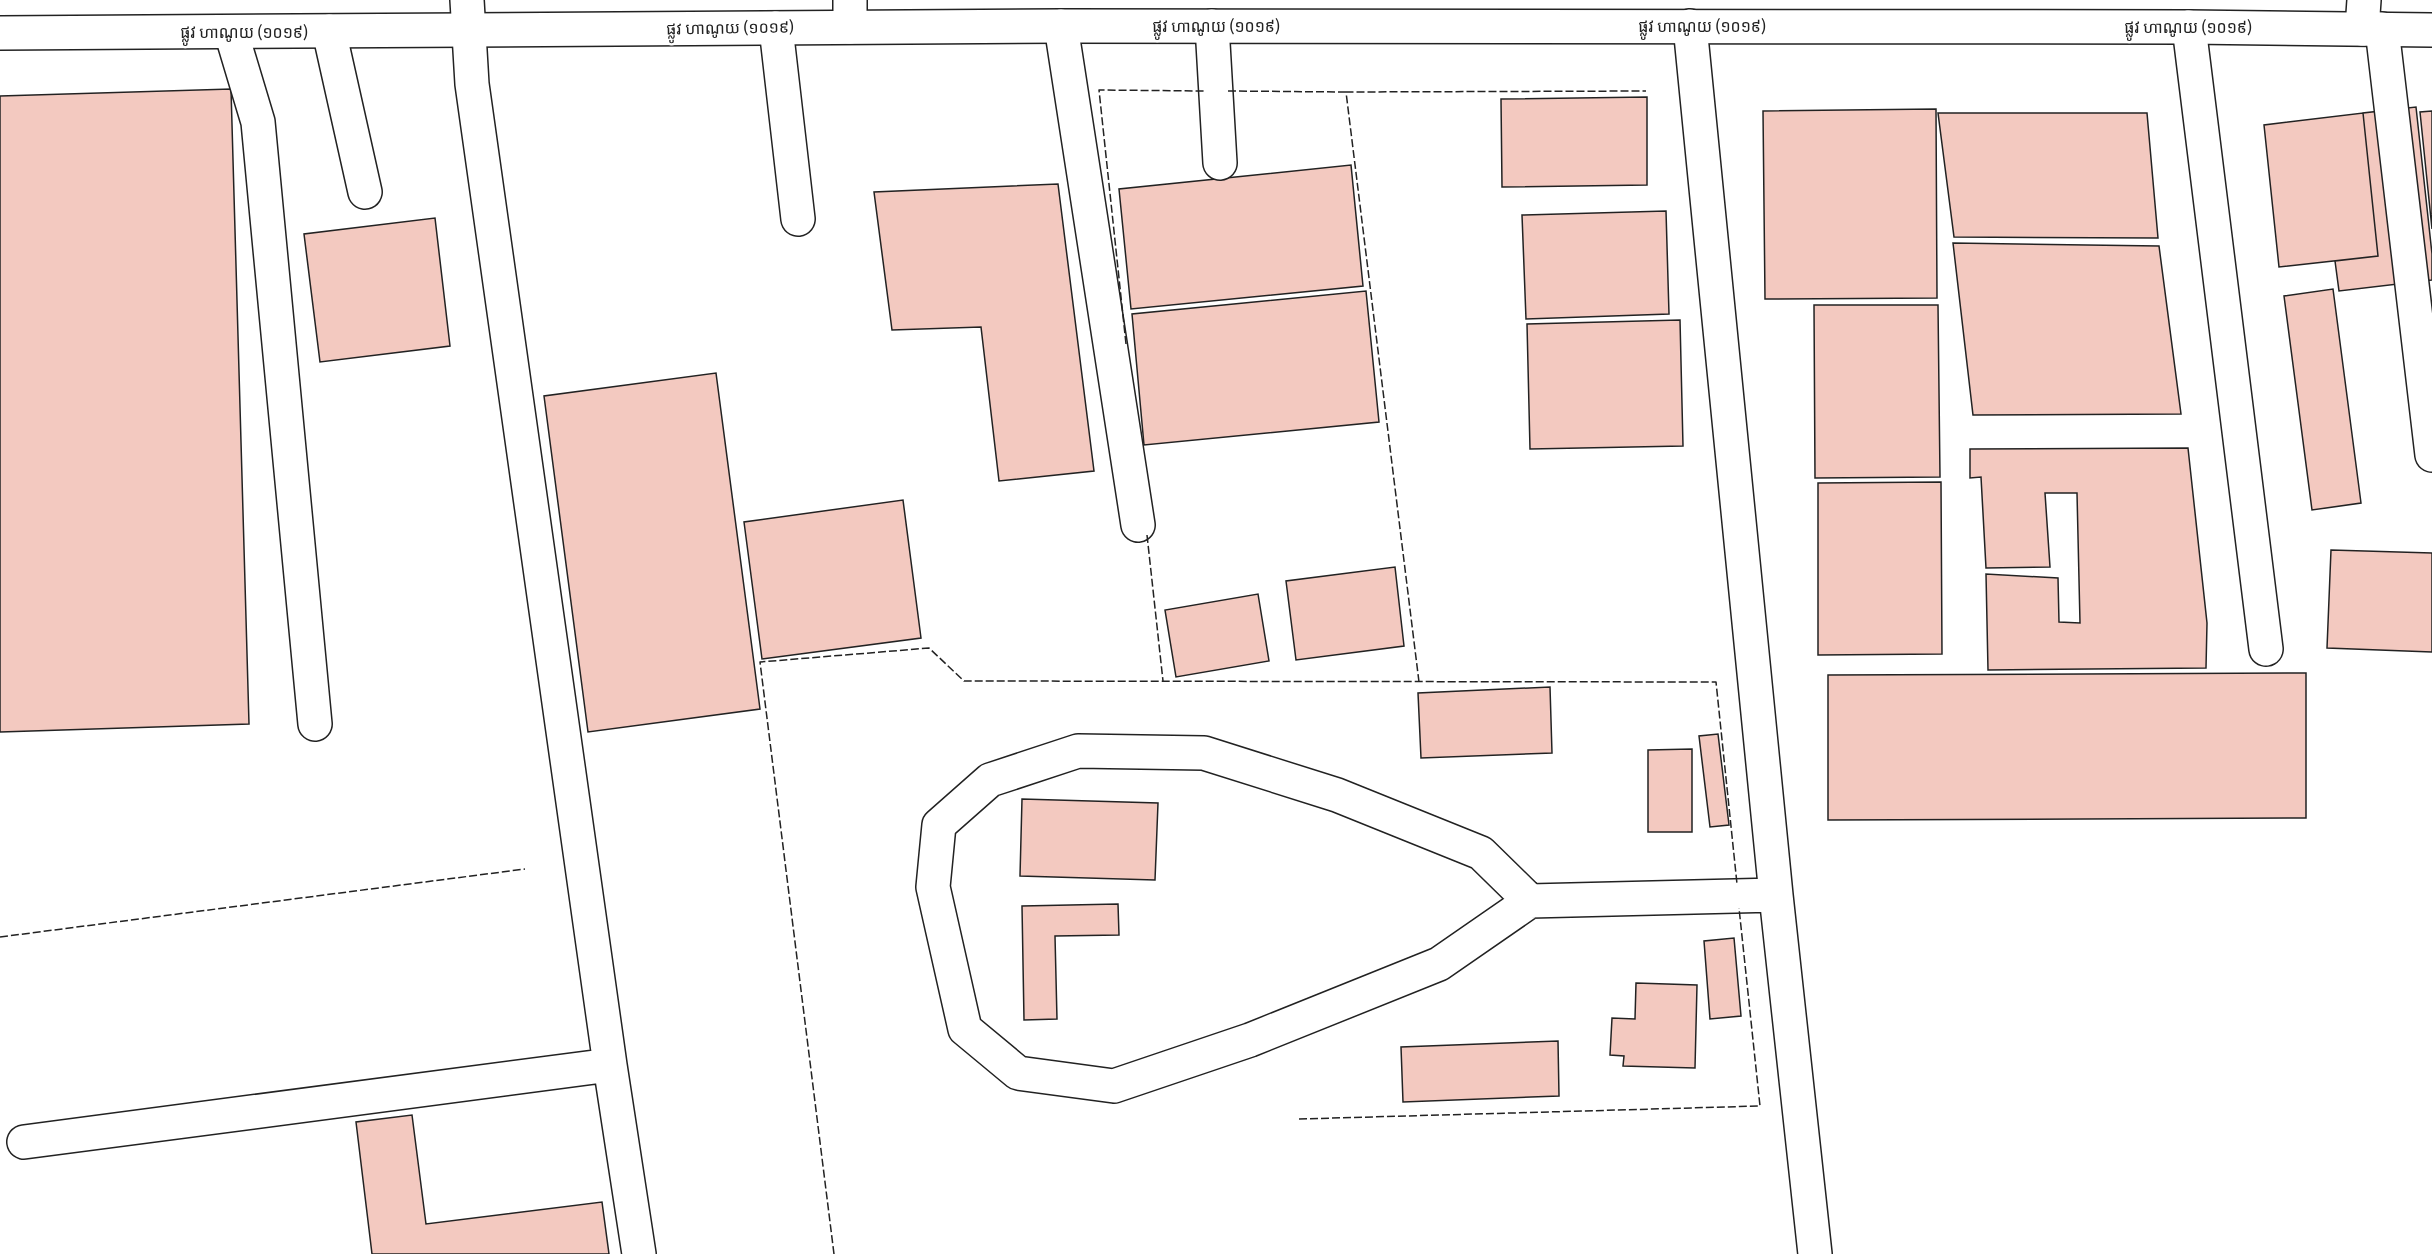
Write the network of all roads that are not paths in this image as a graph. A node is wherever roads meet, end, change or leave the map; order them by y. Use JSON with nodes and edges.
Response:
{"nodes":[{"id":1,"x":850,"y":14,"type":"edge"},
{"id":2,"x":467,"y":16,"type":"edge"},
{"id":3,"x":2369,"y":19,"type":"edge"},
{"id":4,"x":1062,"y":26,"type":"junction"},
{"id":5,"x":1212,"y":26,"type":"junction"},
{"id":6,"x":1690,"y":26,"type":"junction"},
{"id":7,"x":2189,"y":27,"type":"junction"},
{"id":8,"x":776,"y":28,"type":"junction"},
{"id":9,"x":2432,"y":30,"type":"edge"},
{"id":10,"x":231,"y":32,"type":"junction"},
{"id":11,"x":329,"y":32,"type":"junction"},
{"id":12,"x":0,"y":33,"type":"edge"},
{"id":13,"x":1220,"y":163,"type":"dead end"},
{"id":14,"x":365,"y":192,"type":"dead end"},
{"id":15,"x":798,"y":219,"type":"dead end"},
{"id":16,"x":2432,"y":454,"type":"edge"},
{"id":17,"x":1138,"y":525,"type":"dead end"},
{"id":18,"x":2266,"y":649,"type":"dead end"},
{"id":19,"x":315,"y":724,"type":"dead end"},
{"id":20,"x":1776,"y":895,"type":"junction"},
{"id":21,"x":1530,"y":901,"type":"junction"},
{"id":22,"x":609,"y":1065,"type":"junction"},
{"id":23,"x":24,"y":1142,"type":"dead end"},
{"id":24,"x":639,"y":1254,"type":"edge"},
{"id":25,"x":1815,"y":1254,"type":"edge"}],
"edges":[{"from":1,"to":4,"type":"main road","name":"ផ្លូវ ហាណូយ (១០១៩)"},
{"from":1,"to":8,"type":"main road","name":"ផ្លូវ ហាណូយ (១០១៩)"},
{"from":2,"to":8,"type":"main road","name":"ផ្លូវ ហាណូយ (១០១៩)"},
{"from":2,"to":11,"type":"main road","name":"ផ្លូវ ហាណូយ (១០១៩)"},
{"from":2,"to":22,"type":"main road"},
{"from":3,"to":7,"type":"main road","name":"ផ្លូវ ហាណូយ (១០១៩)"},
{"from":3,"to":9,"type":"main road","name":"ផ្លូវ ហាណូយ (១០១៩)"},
{"from":3,"to":16,"type":"main road"},
{"from":4,"to":5,"type":"main road","name":"ផ្លូវ ហាណូយ (១០១៩)"},
{"from":4,"to":17,"type":"main road"},
{"from":5,"to":6,"type":"main road","name":"ផ្លូវ ហាណូយ (១០១៩)"},
{"from":5,"to":13,"type":"main road"},
{"from":6,"to":7,"type":"main road","name":"ផ្លូវ ហាណូយ (១០១៩)"},
{"from":6,"to":20,"type":"main road"},
{"from":7,"to":18,"type":"main road"},
{"from":8,"to":15,"type":"main road"},
{"from":10,"to":11,"type":"main road","name":"ផ្លូវ ហាណូយ (១០១៩)"},
{"from":10,"to":12,"type":"main road","name":"ផ្លូវ ហាណូយ (១០១៩)"},
{"from":10,"to":19,"type":"main road"},
{"from":11,"to":14,"type":"main road"},
{"from":20,"to":21,"type":"main road"},
{"from":20,"to":25,"type":"main road"},
{"from":21,"to":21,"type":"main road"},
{"from":22,"to":23,"type":"main road"},
{"from":22,"to":24,"type":"main road"}]}
